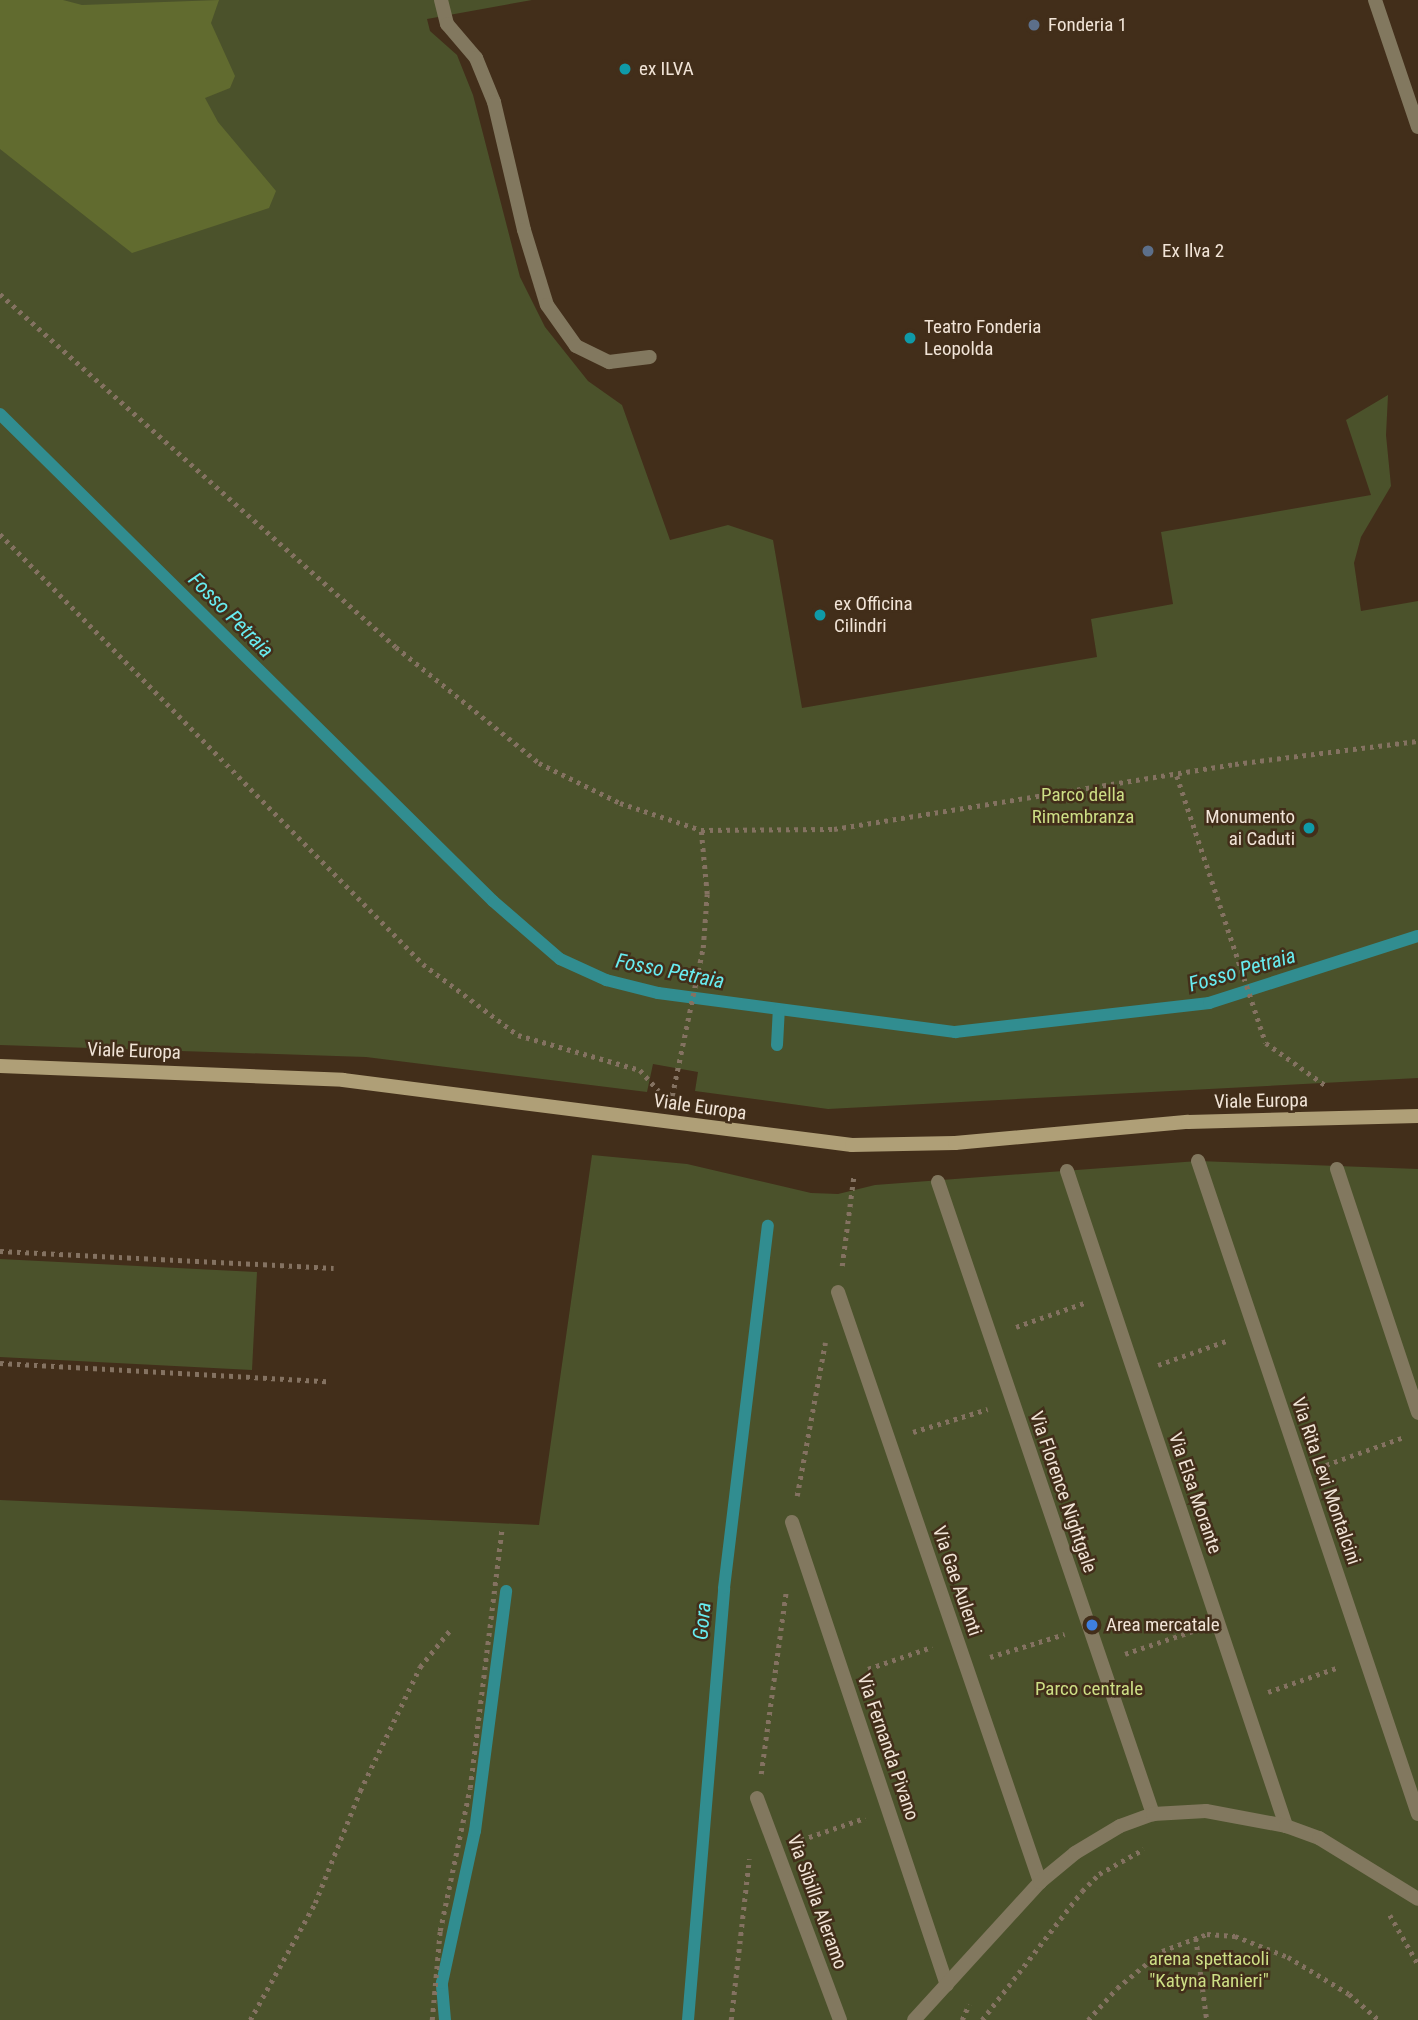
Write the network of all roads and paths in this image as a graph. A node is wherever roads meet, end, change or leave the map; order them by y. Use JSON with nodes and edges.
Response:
{"nodes":[{"id":1,"x":442,"y":0,"type":"edge"},
{"id":2,"x":1375,"y":0,"type":"edge"},
{"id":3,"x":1418,"y":127,"type":"edge"},
{"id":4,"x":0,"y":294,"type":"edge"},
{"id":5,"x":650,"y":357,"type":"dead end"},
{"id":6,"x":0,"y":534,"type":"edge"},
{"id":7,"x":1418,"y":741,"type":"edge"},
{"id":8,"x":1177,"y":776,"type":"junction"},
{"id":9,"x":701,"y":831,"type":"junction"},
{"id":10,"x":0,"y":1066,"type":"edge"},
{"id":11,"x":1328,"y":1087,"type":"dead end"},
{"id":12,"x":1418,"y":1116,"type":"edge"},
{"id":13,"x":1395,"y":1119,"type":"junction"},
{"id":14,"x":1418,"y":1124,"type":"edge"},
{"id":15,"x":1198,"y":1161,"type":"dead end"},
{"id":16,"x":1337,"y":1169,"type":"dead end"},
{"id":17,"x":1067,"y":1171,"type":"dead end"},
{"id":18,"x":938,"y":1182,"type":"dead end"},
{"id":19,"x":0,"y":1251,"type":"edge"},
{"id":20,"x":334,"y":1268,"type":"dead end"},
{"id":21,"x":838,"y":1292,"type":"dead end"},
{"id":22,"x":1108,"y":1295,"type":"junction"},
{"id":23,"x":1256,"y":1331,"type":"junction"},
{"id":24,"x":990,"y":1336,"type":"junction"},
{"id":25,"x":0,"y":1363,"type":"edge"},
{"id":26,"x":1134,"y":1373,"type":"junction"},
{"id":27,"x":327,"y":1381,"type":"dead end"},
{"id":28,"x":1012,"y":1402,"type":"junction"},
{"id":29,"x":1418,"y":1413,"type":"edge"},
{"id":30,"x":1418,"y":1432,"type":"edge"},
{"id":31,"x":888,"y":1439,"type":"junction"},
{"id":32,"x":1303,"y":1473,"type":"junction"},
{"id":33,"x":792,"y":1522,"type":"dead end"},
{"id":34,"x":502,"y":1528,"type":"dead end"},
{"id":35,"x":1218,"y":1622,"type":"junction"},
{"id":36,"x":1089,"y":1627,"type":"junction"},
{"id":37,"x":451,"y":1629,"type":"dead end"},
{"id":38,"x":956,"y":1638,"type":"junction"},
{"id":39,"x":1366,"y":1658,"type":"junction"},
{"id":40,"x":1101,"y":1663,"type":"junction"},
{"id":41,"x":966,"y":1664,"type":"junction"},
{"id":42,"x":844,"y":1677,"type":"junction"},
{"id":43,"x":1244,"y":1700,"type":"junction"},
{"id":44,"x":757,"y":1798,"type":"dead end"},
{"id":45,"x":889,"y":1810,"type":"junction"},
{"id":46,"x":1418,"y":1814,"type":"edge"},
{"id":47,"x":1153,"y":1815,"type":"junction"},
{"id":48,"x":1286,"y":1826,"type":"junction"},
{"id":49,"x":1156,"y":1843,"type":"dead end"},
{"id":50,"x":776,"y":1848,"type":"junction"},
{"id":51,"x":1040,"y":1882,"type":"junction"},
{"id":52,"x":1418,"y":1899,"type":"edge"},
{"id":53,"x":1196,"y":1937,"type":"junction"},
{"id":54,"x":947,"y":1985,"type":"junction"},
{"id":55,"x":250,"y":2020,"type":"edge"},
{"id":56,"x":432,"y":2020,"type":"edge"},
{"id":57,"x":840,"y":2020,"type":"edge"},
{"id":58,"x":914,"y":2020,"type":"edge"},
{"id":59,"x":982,"y":2020,"type":"edge"},
{"id":60,"x":1088,"y":2020,"type":"edge"},
{"id":61,"x":1206,"y":2020,"type":"edge"},
{"id":62,"x":1378,"y":2020,"type":"edge"}],
"edges":[{"from":1,"to":5,"type":"street"},
{"from":2,"to":3,"type":"street"},
{"from":4,"to":9,"type":"path"},
{"from":6,"to":9,"type":"path"},
{"from":7,"to":8,"type":"path"},
{"from":8,"to":9,"type":"path"},
{"from":8,"to":11,"type":"path"},
{"from":10,"to":13,"type":"main road","name":"Viale Europa"},
{"from":12,"to":13,"type":"main road","name":"Viale Europa"},
{"from":13,"to":14,"type":"main road","name":"Viale Europa"},
{"from":15,"to":23,"type":"street","name":"Via Rita Levi Montalcini"},
{"from":16,"to":29,"type":"street"},
{"from":17,"to":22,"type":"street","name":"Via Elsa Morante"},
{"from":18,"to":24,"type":"street","name":"Via Florence Nightgale"},
{"from":19,"to":20,"type":"path"},
{"from":21,"to":31,"type":"street","name":"Via Gae Aulenti"},
{"from":22,"to":24,"type":"path"},
{"from":22,"to":26,"type":"street","name":"Via Elsa Morante"},
{"from":23,"to":26,"type":"path"},
{"from":23,"to":32,"type":"street","name":"Via Rita Levi Montalcini"},
{"from":24,"to":28,"type":"street","name":"Via Florence Nightgale"},
{"from":25,"to":27,"type":"path"},
{"from":26,"to":35,"type":"street","name":"Via Elsa Morante"},
{"from":28,"to":31,"type":"path"},
{"from":28,"to":36,"type":"street","name":"Via Florence Nightgale"},
{"from":30,"to":32,"type":"path"},
{"from":31,"to":38,"type":"street","name":"Via Gae Aulenti"},
{"from":32,"to":39,"type":"street","name":"Via Rita Levi Montalcini"},
{"from":33,"to":42,"type":"street","name":"Via Fernanda Pivano"},
{"from":34,"to":56,"type":"path"},
{"from":35,"to":40,"type":"path"},
{"from":35,"to":43,"type":"street","name":"Via Elsa Morante"},
{"from":36,"to":40,"type":"street","name":"Via Florence Nightgale"},
{"from":36,"to":41,"type":"path"},
{"from":37,"to":55,"type":"path"},
{"from":38,"to":41,"type":"street","name":"Via Gae Aulenti"},
{"from":38,"to":42,"type":"path"},
{"from":39,"to":43,"type":"path"},
{"from":39,"to":46,"type":"street","name":"Via Rita Levi Montalcini"},
{"from":40,"to":47,"type":"street","name":"Via Florence Nightgale"},
{"from":41,"to":51,"type":"street","name":"Via Gae Aulenti"},
{"from":42,"to":45,"type":"street","name":"Via Fernanda Pivano"},
{"from":43,"to":48,"type":"street","name":"Via Elsa Morante"},
{"from":44,"to":50,"type":"street","name":"Via Sibilla Aleramo"},
{"from":45,"to":50,"type":"path"},
{"from":45,"to":54,"type":"street","name":"Via Fernanda Pivano"},
{"from":47,"to":48,"type":"street"},
{"from":47,"to":51,"type":"street"},
{"from":48,"to":52,"type":"street"},
{"from":49,"to":59,"type":"path"},
{"from":50,"to":57,"type":"street","name":"Via Sibilla Aleramo"},
{"from":51,"to":54,"type":"street"},
{"from":53,"to":60,"type":"path"},
{"from":53,"to":61,"type":"path"},
{"from":53,"to":62,"type":"path"},
{"from":54,"to":58,"type":"street"}]}
